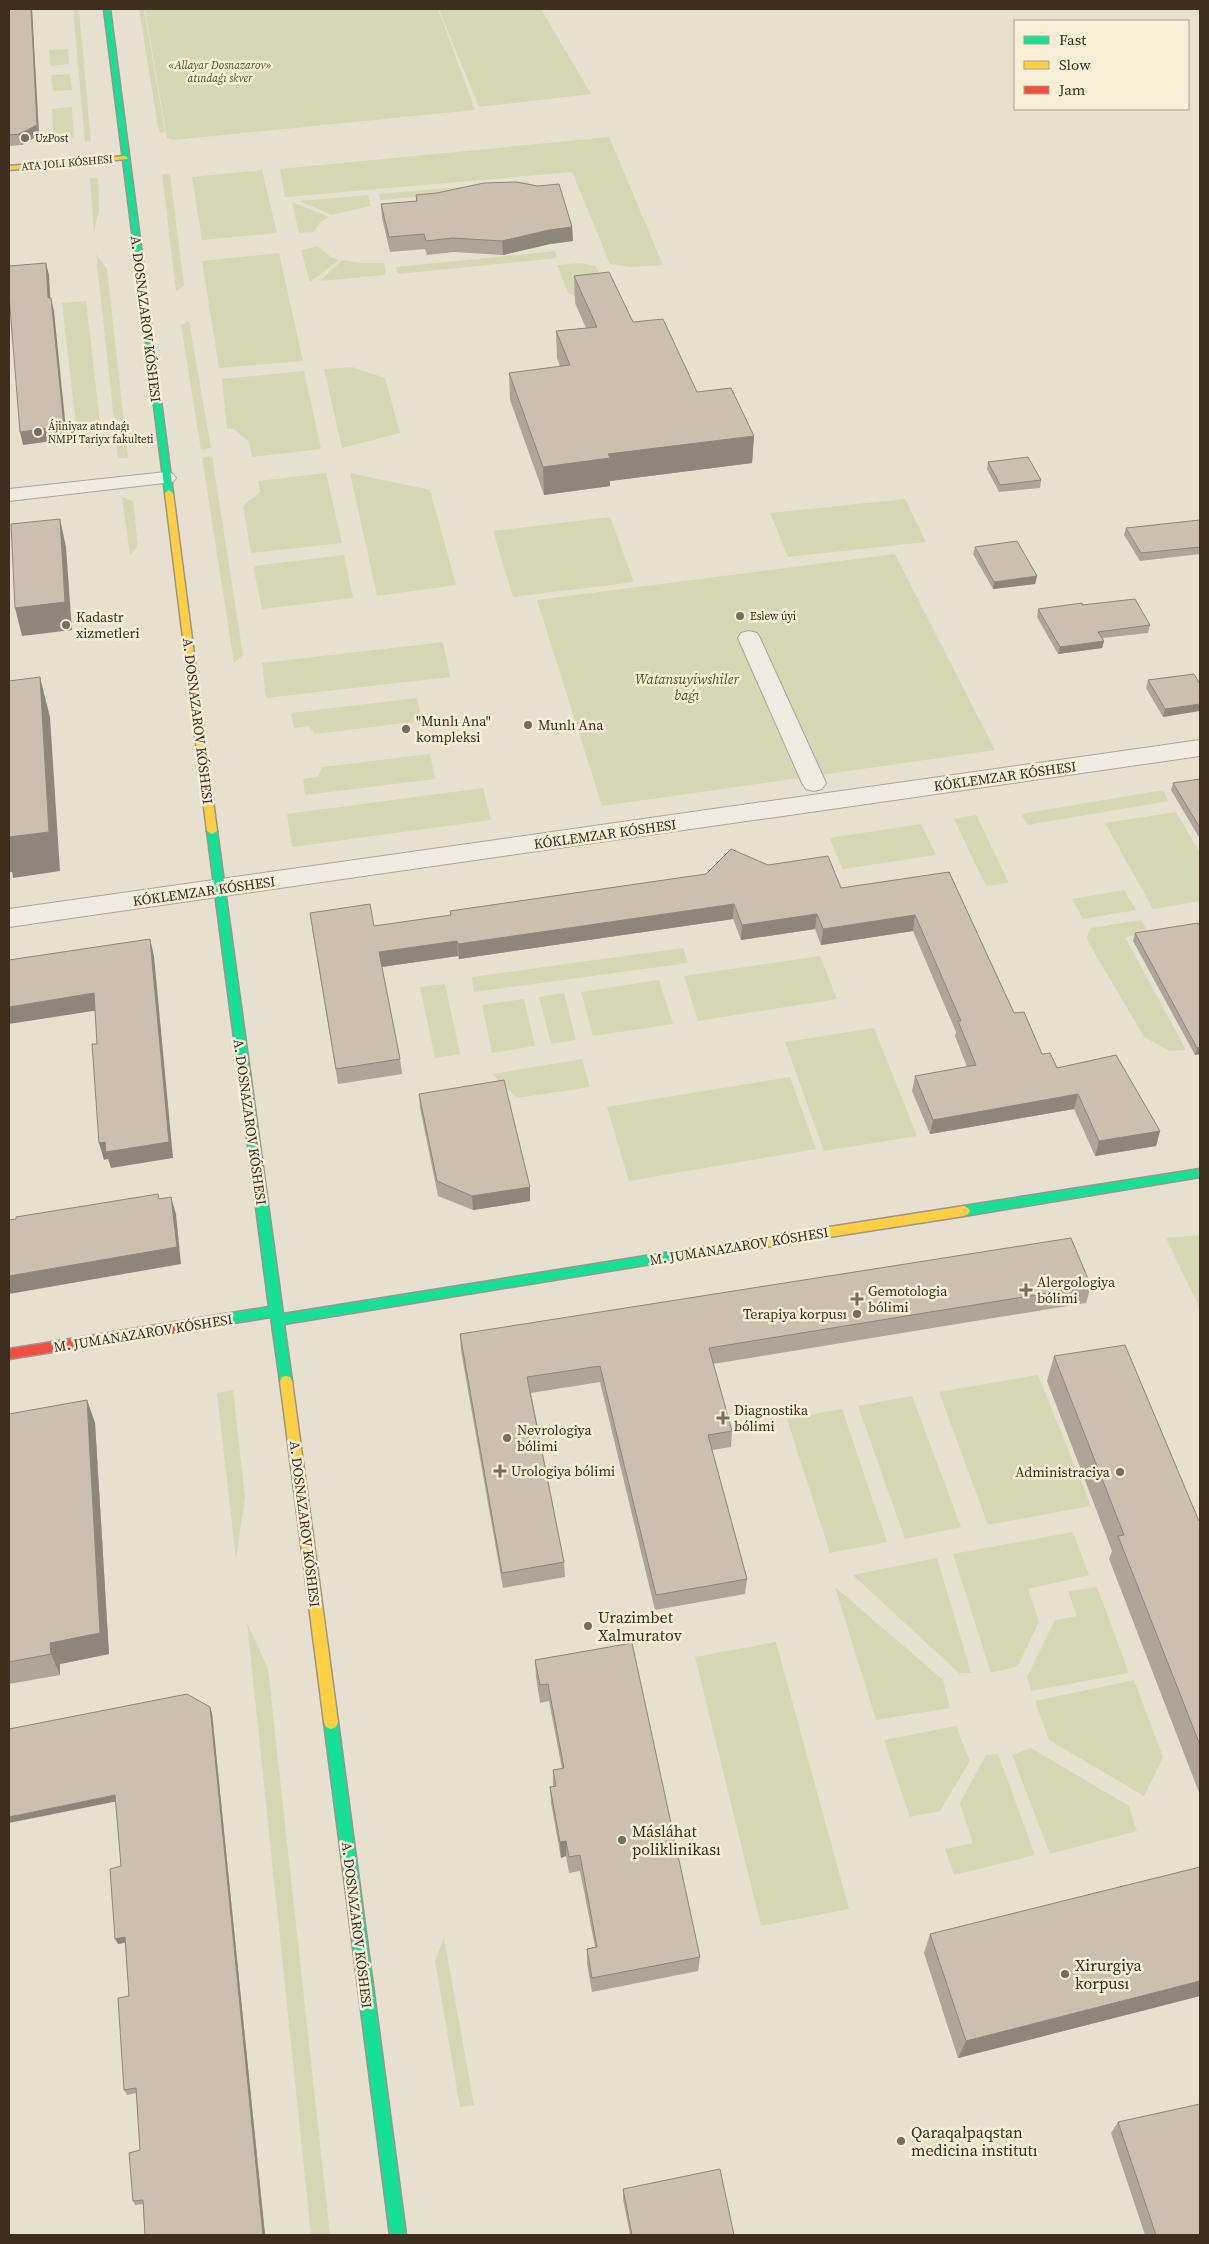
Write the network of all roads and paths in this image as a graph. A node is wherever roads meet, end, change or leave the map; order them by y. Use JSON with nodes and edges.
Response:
{"nodes":[{"id":1,"x":106,"y":9,"type":"edge"},
{"id":2,"x":126,"y":158,"type":"junction"},
{"id":3,"x":9,"y":168,"type":"edge"},
{"id":4,"x":166,"y":478,"type":"junction"},
{"id":5,"x":9,"y":495,"type":"edge"},
{"id":6,"x":749,"y":638,"type":"dead end"},
{"id":7,"x":1200,"y":748,"type":"edge"},
{"id":8,"x":814,"y":783,"type":"dead end"},
{"id":9,"x":220,"y":889,"type":"junction"},
{"id":10,"x":9,"y":918,"type":"edge"},
{"id":11,"x":1200,"y":1172,"type":"edge"},
{"id":12,"x":277,"y":1316,"type":"junction"},
{"id":13,"x":9,"y":1354,"type":"edge"},
{"id":14,"x":398,"y":2235,"type":"edge"}],
"edges":[{"from":1,"to":2,"type":"main road","name":"A. DOSNAZAROV KÓSHESI"},
{"from":2,"to":3,"type":"main road"},
{"from":2,"to":4,"type":"main road","name":"A. DOSNAZAROV KÓSHESI"},
{"from":4,"to":5,"type":"street"},
{"from":4,"to":9,"type":"main road","name":"A. DOSNAZAROV KÓSHESI"},
{"from":6,"to":8,"type":"street"},
{"from":7,"to":9,"type":"street","name":"KÓKLEMZAR KÓSHESI"},
{"from":9,"to":10,"type":"street","name":"KÓKLEMZAR KÓSHESI"},
{"from":9,"to":12,"type":"main road","name":"A. DOSNAZAROV KÓSHESI"},
{"from":11,"to":12,"type":"main road","name":"M. JUMANAZAROV KÓSHESI"},
{"from":12,"to":13,"type":"main road","name":"M. JUMANAZAROV KÓSHESI"},
{"from":12,"to":14,"type":"main road","name":"A. DOSNAZAROV KÓSHESI"}]}
